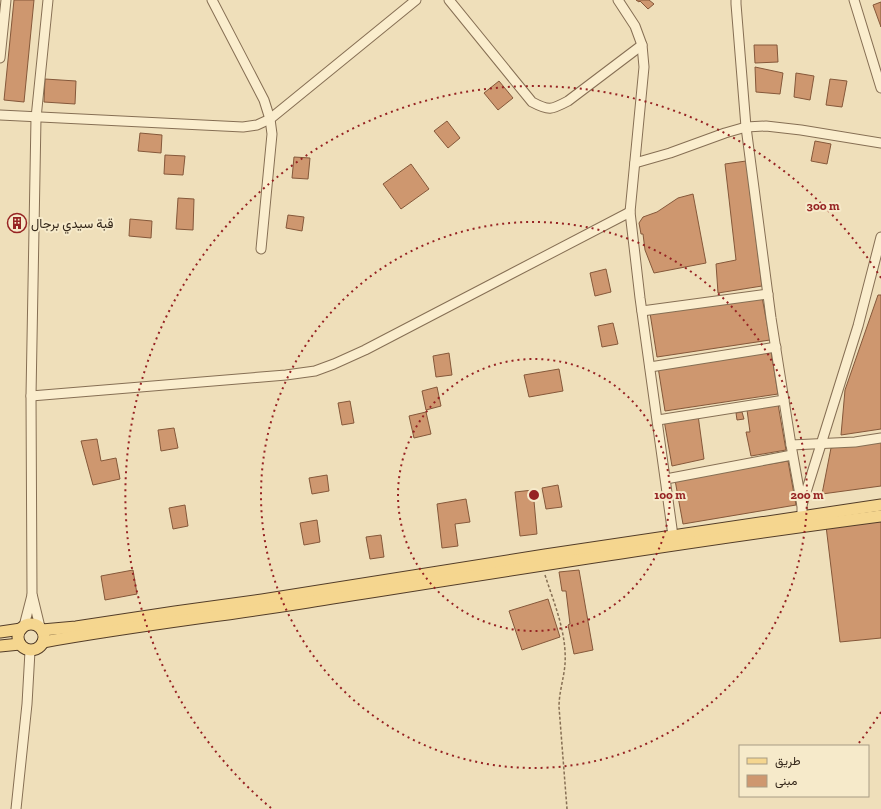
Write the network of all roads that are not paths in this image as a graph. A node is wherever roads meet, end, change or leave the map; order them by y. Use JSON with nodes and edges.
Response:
{"nodes":[{"id":1,"x":6,"y":0,"type":"edge"},
{"id":2,"x":48,"y":0,"type":"edge"},
{"id":3,"x":212,"y":0,"type":"edge"},
{"id":4,"x":416,"y":0,"type":"edge"},
{"id":5,"x":449,"y":0,"type":"edge"},
{"id":6,"x":618,"y":0,"type":"edge"},
{"id":7,"x":736,"y":0,"type":"edge"},
{"id":8,"x":854,"y":0,"type":"edge"},
{"id":9,"x":642,"y":45,"type":"junction"},
{"id":10,"x":0,"y":58,"type":"edge"},
{"id":11,"x":881,"y":88,"type":"edge"},
{"id":12,"x":0,"y":115,"type":"edge"},
{"id":13,"x":36,"y":118,"type":"junction"},
{"id":14,"x":270,"y":119,"type":"junction"},
{"id":15,"x":746,"y":127,"type":"junction"},
{"id":16,"x":881,"y":143,"type":"edge"},
{"id":17,"x":635,"y":163,"type":"junction"},
{"id":18,"x":630,"y":212,"type":"junction"},
{"id":19,"x":881,"y":237,"type":"edge"},
{"id":20,"x":261,"y":249,"type":"dead end"},
{"id":21,"x":877,"y":272,"type":"edge"},
{"id":22,"x":768,"y":294,"type":"junction"},
{"id":23,"x":642,"y":311,"type":"junction"},
{"id":24,"x":776,"y":347,"type":"junction"},
{"id":25,"x":650,"y":367,"type":"junction"},
{"id":26,"x":31,"y":396,"type":"junction"},
{"id":27,"x":784,"y":400,"type":"junction"},
{"id":28,"x":658,"y":420,"type":"junction"},
{"id":29,"x":881,"y":438,"type":"edge"},
{"id":30,"x":822,"y":444,"type":"junction"},
{"id":31,"x":791,"y":445,"type":"junction"},
{"id":32,"x":792,"y":455,"type":"junction"},
{"id":33,"x":666,"y":479,"type":"junction"},
{"id":34,"x":881,"y":505,"type":"edge"},
{"id":35,"x":881,"y":516,"type":"edge"},
{"id":36,"x":802,"y":517,"type":"junction"},
{"id":37,"x":674,"y":540,"type":"junction"},
{"id":38,"x":32,"y":594,"type":"junction"},
{"id":39,"x":22,"y":627,"type":"junction"},
{"id":40,"x":41,"y":629,"type":"junction"},
{"id":41,"x":0,"y":632,"type":"edge"},
{"id":42,"x":43,"y":642,"type":"junction"},
{"id":43,"x":20,"y":644,"type":"junction"},
{"id":44,"x":0,"y":646,"type":"edge"},
{"id":45,"x":30,"y":651,"type":"junction"},
{"id":46,"x":16,"y":809,"type":"edge"}],
"edges":[{"from":1,"to":10,"type":"street"},
{"from":2,"to":13,"type":"street"},
{"from":3,"to":14,"type":"street"},
{"from":4,"to":14,"type":"street"},
{"from":5,"to":9,"type":"street"},
{"from":6,"to":9,"type":"street"},
{"from":7,"to":15,"type":"street"},
{"from":8,"to":11,"type":"street"},
{"from":9,"to":17,"type":"street"},
{"from":12,"to":13,"type":"street"},
{"from":13,"to":14,"type":"street"},
{"from":13,"to":26,"type":"street"},
{"from":14,"to":20,"type":"street"},
{"from":15,"to":16,"type":"street"},
{"from":15,"to":17,"type":"street"},
{"from":15,"to":22,"type":"street"},
{"from":17,"to":18,"type":"street"},
{"from":18,"to":23,"type":"street"},
{"from":18,"to":26,"type":"street"},
{"from":19,"to":21,"type":"street"},
{"from":21,"to":30,"type":"street"},
{"from":22,"to":23,"type":"street"},
{"from":22,"to":24,"type":"street"},
{"from":23,"to":25,"type":"street"},
{"from":24,"to":25,"type":"street"},
{"from":24,"to":27,"type":"street"},
{"from":25,"to":28,"type":"street"},
{"from":26,"to":38,"type":"street"},
{"from":27,"to":28,"type":"street"},
{"from":27,"to":31,"type":"street"},
{"from":28,"to":33,"type":"street"},
{"from":29,"to":30,"type":"street"},
{"from":30,"to":31,"type":"street"},
{"from":30,"to":36,"type":"street"},
{"from":31,"to":32,"type":"street"},
{"from":32,"to":33,"type":"street"},
{"from":32,"to":36,"type":"street"},
{"from":33,"to":37,"type":"street"},
{"from":34,"to":36,"type":"main road"},
{"from":35,"to":36,"type":"main road"},
{"from":36,"to":37,"type":"main road"},
{"from":37,"to":40,"type":"main road"},
{"from":37,"to":42,"type":"main road"},
{"from":38,"to":39,"type":"street"},
{"from":38,"to":40,"type":"street"},
{"from":39,"to":40,"type":"main road"},
{"from":39,"to":41,"type":"main road"},
{"from":39,"to":43,"type":"main road"},
{"from":40,"to":42,"type":"main road"},
{"from":42,"to":45,"type":"main road"},
{"from":43,"to":44,"type":"main road"},
{"from":43,"to":45,"type":"main road"},
{"from":45,"to":46,"type":"street"}]}
